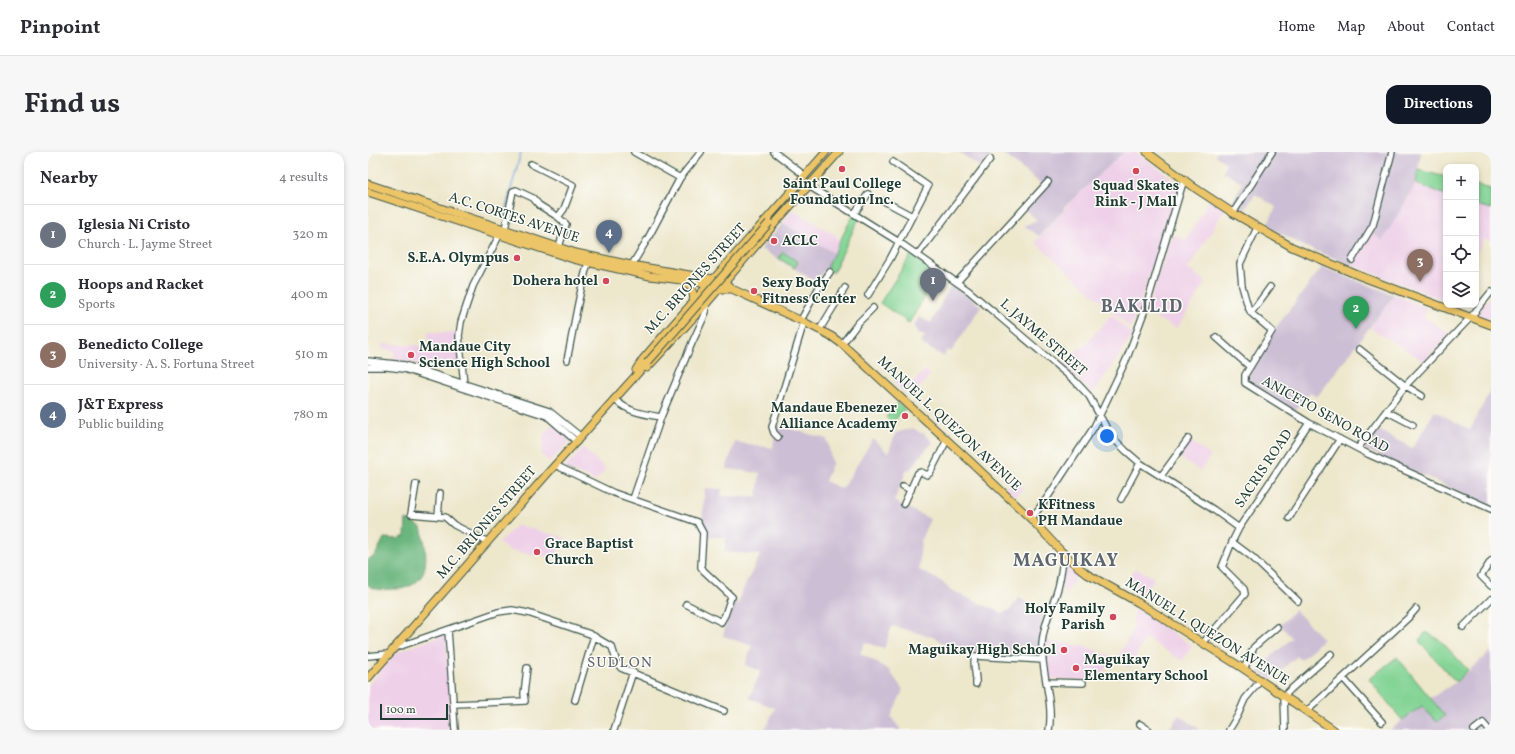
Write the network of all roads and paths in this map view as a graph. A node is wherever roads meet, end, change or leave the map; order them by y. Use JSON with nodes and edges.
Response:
{"nodes":[{"id":1,"x":634,"y":152,"type":"edge"},
{"id":2,"x":701,"y":152,"type":"edge"},
{"id":3,"x":774,"y":152,"type":"edge"},
{"id":4,"x":826,"y":152,"type":"edge"},
{"id":5,"x":840,"y":152,"type":"edge"},
{"id":6,"x":1148,"y":152,"type":"edge"},
{"id":7,"x":1272,"y":152,"type":"edge"},
{"id":8,"x":1392,"y":152,"type":"edge"},
{"id":9,"x":990,"y":159,"type":"dead end"},
{"id":10,"x":893,"y":162,"type":"dead end"},
{"id":11,"x":531,"y":164,"type":"dead end"},
{"id":12,"x":805,"y":176,"type":"junction"},
{"id":13,"x":680,"y":178,"type":"junction"},
{"id":14,"x":1184,"y":179,"type":"junction"},
{"id":15,"x":1048,"y":182,"type":"dead end"},
{"id":16,"x":368,"y":184,"type":"edge"},
{"id":17,"x":809,"y":186,"type":"junction"},
{"id":18,"x":368,"y":192,"type":"edge"},
{"id":19,"x":791,"y":192,"type":"junction"},
{"id":20,"x":868,"y":194,"type":"dead end"},
{"id":21,"x":797,"y":199,"type":"junction"},
{"id":22,"x":884,"y":201,"type":"dead end"},
{"id":23,"x":418,"y":205,"type":"junction"},
{"id":24,"x":1233,"y":213,"type":"junction"},
{"id":25,"x":854,"y":214,"type":"junction"},
{"id":26,"x":912,"y":216,"type":"junction"},
{"id":27,"x":558,"y":217,"type":"junction"},
{"id":28,"x":771,"y":221,"type":"junction"},
{"id":29,"x":1257,"y":228,"type":"junction"},
{"id":30,"x":502,"y":231,"type":"junction"},
{"id":31,"x":899,"y":242,"type":"junction"},
{"id":32,"x":559,"y":247,"type":"junction"},
{"id":33,"x":918,"y":254,"type":"junction"},
{"id":34,"x":1352,"y":260,"type":"dead end"},
{"id":35,"x":588,"y":263,"type":"junction"},
{"id":36,"x":723,"y":267,"type":"junction"},
{"id":37,"x":630,"y":268,"type":"junction"},
{"id":38,"x":830,"y":272,"type":"dead end"},
{"id":39,"x":732,"y":273,"type":"junction"},
{"id":40,"x":698,"y":275,"type":"junction"},
{"id":41,"x":713,"y":279,"type":"junction"},
{"id":42,"x":681,"y":280,"type":"junction"},
{"id":43,"x":724,"y":282,"type":"junction"},
{"id":44,"x":957,"y":282,"type":"junction"},
{"id":45,"x":708,"y":285,"type":"junction"},
{"id":46,"x":1270,"y":287,"type":"dead end"},
{"id":47,"x":845,"y":288,"type":"dead end"},
{"id":48,"x":719,"y":289,"type":"junction"},
{"id":49,"x":732,"y":289,"type":"junction"},
{"id":50,"x":1491,"y":292,"type":"edge"},
{"id":51,"x":868,"y":295,"type":"dead end"},
{"id":52,"x":693,"y":302,"type":"junction"},
{"id":53,"x":706,"y":304,"type":"junction"},
{"id":54,"x":873,"y":308,"type":"dead end"},
{"id":55,"x":1251,"y":313,"type":"junction"},
{"id":56,"x":1470,"y":318,"type":"junction"},
{"id":57,"x":802,"y":321,"type":"junction"},
{"id":58,"x":1491,"y":325,"type":"edge"},
{"id":59,"x":820,"y":330,"type":"junction"},
{"id":60,"x":1216,"y":337,"type":"dead end"},
{"id":61,"x":842,"y":344,"type":"junction"},
{"id":62,"x":1358,"y":349,"type":"dead end"},
{"id":63,"x":567,"y":360,"type":"dead end"},
{"id":64,"x":368,"y":361,"type":"edge"},
{"id":65,"x":388,"y":365,"type":"junction"},
{"id":66,"x":368,"y":366,"type":"edge"},
{"id":67,"x":1250,"y":367,"type":"junction"},
{"id":68,"x":444,"y":379,"type":"junction"},
{"id":69,"x":464,"y":384,"type":"junction"},
{"id":70,"x":1406,"y":385,"type":"junction"},
{"id":71,"x":625,"y":387,"type":"junction"},
{"id":72,"x":1422,"y":396,"type":"dead end"},
{"id":73,"x":500,"y":398,"type":"junction"},
{"id":74,"x":614,"y":399,"type":"junction"},
{"id":75,"x":1386,"y":411,"type":"junction"},
{"id":76,"x":661,"y":417,"type":"junction"},
{"id":77,"x":1100,"y":417,"type":"junction"},
{"id":78,"x":1309,"y":423,"type":"junction"},
{"id":79,"x":1413,"y":425,"type":"dead end"},
{"id":80,"x":778,"y":437,"type":"dead end"},
{"id":81,"x":1188,"y":439,"type":"dead end"},
{"id":82,"x":1340,"y":439,"type":"junction"},
{"id":83,"x":579,"y":440,"type":"junction"},
{"id":84,"x":948,"y":440,"type":"junction"},
{"id":85,"x":1358,"y":448,"type":"junction"},
{"id":86,"x":1140,"y":463,"type":"junction"},
{"id":87,"x":555,"y":465,"type":"junction"},
{"id":88,"x":1161,"y":476,"type":"junction"},
{"id":89,"x":416,"y":484,"type":"dead end"},
{"id":90,"x":903,"y":486,"type":"dead end"},
{"id":91,"x":910,"y":490,"type":"junction"},
{"id":92,"x":440,"y":493,"type":"dead end"},
{"id":93,"x":633,"y":499,"type":"junction"},
{"id":94,"x":1121,"y":499,"type":"dead end"},
{"id":95,"x":904,"y":504,"type":"dead end"},
{"id":96,"x":1491,"y":509,"type":"edge"},
{"id":97,"x":438,"y":516,"type":"junction"},
{"id":98,"x":1289,"y":518,"type":"dead end"},
{"id":99,"x":1031,"y":519,"type":"junction"},
{"id":100,"x":1239,"y":528,"type":"junction"},
{"id":101,"x":488,"y":542,"type":"junction"},
{"id":102,"x":1232,"y":542,"type":"junction"},
{"id":103,"x":1064,"y":554,"type":"junction"},
{"id":104,"x":1491,"y":561,"type":"edge"},
{"id":105,"x":1491,"y":586,"type":"edge"},
{"id":106,"x":1491,"y":599,"type":"edge"},
{"id":107,"x":1298,"y":601,"type":"dead end"},
{"id":108,"x":686,"y":604,"type":"dead end"},
{"id":109,"x":1416,"y":609,"type":"dead end"},
{"id":110,"x":1277,"y":627,"type":"dead end"},
{"id":111,"x":1463,"y":627,"type":"dead end"},
{"id":112,"x":448,"y":630,"type":"junction"},
{"id":113,"x":594,"y":636,"type":"junction"},
{"id":114,"x":1203,"y":643,"type":"junction"},
{"id":115,"x":390,"y":651,"type":"junction"},
{"id":116,"x":1330,"y":654,"type":"dead end"},
{"id":117,"x":368,"y":656,"type":"edge"},
{"id":118,"x":1043,"y":660,"type":"junction"},
{"id":119,"x":527,"y":668,"type":"dead end"},
{"id":120,"x":1244,"y":669,"type":"junction"},
{"id":121,"x":633,"y":672,"type":"junction"},
{"id":122,"x":368,"y":678,"type":"edge"},
{"id":123,"x":1343,"y":678,"type":"junction"},
{"id":124,"x":1261,"y":680,"type":"junction"},
{"id":125,"x":1047,"y":682,"type":"junction"},
{"id":126,"x":1083,"y":683,"type":"dead end"},
{"id":127,"x":976,"y":684,"type":"dead end"},
{"id":128,"x":1284,"y":696,"type":"junction"},
{"id":129,"x":575,"y":700,"type":"dead end"},
{"id":130,"x":454,"y":704,"type":"junction"},
{"id":131,"x":724,"y":711,"type":"dead end"},
{"id":132,"x":1307,"y":711,"type":"junction"},
{"id":133,"x":1382,"y":722,"type":"dead end"},
{"id":134,"x":1140,"y":724,"type":"dead end"},
{"id":135,"x":455,"y":730,"type":"edge"},
{"id":136,"x":614,"y":730,"type":"edge"},
{"id":137,"x":1049,"y":730,"type":"edge"},
{"id":138,"x":1149,"y":730,"type":"edge"},
{"id":139,"x":1230,"y":730,"type":"edge"},
{"id":140,"x":1285,"y":730,"type":"edge"},
{"id":141,"x":1334,"y":730,"type":"edge"},
{"id":142,"x":1474,"y":730,"type":"edge"},
{"id":143,"x":1489,"y":730,"type":"edge"}],
"edges":[{"from":1,"to":13,"type":"street"},
{"from":2,"to":13,"type":"street"},
{"from":3,"to":12,"type":"street"},
{"from":4,"to":12,"type":"main road","name":"M.C. BRIONES STREET"},
{"from":5,"to":17,"type":"main road","name":"M.C. BRIONES STREET"},
{"from":6,"to":14,"type":"main road"},
{"from":7,"to":24,"type":"street"},
{"from":8,"to":34,"type":"street"},
{"from":9,"to":33,"type":"street"},
{"from":10,"to":26,"type":"street"},
{"from":11,"to":27,"type":"street"},
{"from":12,"to":19,"type":"main road","name":"M.C. BRIONES STREET"},
{"from":13,"to":37,"type":"street"},
{"from":14,"to":24,"type":"main road"},
{"from":14,"to":77,"type":"street"},
{"from":15,"to":44,"type":"street"},
{"from":16,"to":23,"type":"main road","name":"A.C. CORTES AVENUE"},
{"from":17,"to":21,"type":"main road","name":"M.C. BRIONES STREET"},
{"from":17,"to":25,"type":"street","name":"L. JAYME STREET"},
{"from":18,"to":23,"type":"main road","name":"A.C. CORTES AVENUE"},
{"from":19,"to":28,"type":"main road","name":"M.C. BRIONES STREET"},
{"from":19,"to":36,"type":"main road","name":"M.C. BRIONES STREET"},
{"from":20,"to":25,"type":"street"},
{"from":21,"to":28,"type":"main road","name":"M.C. BRIONES STREET"},
{"from":21,"to":39,"type":"main road","name":"M.C. BRIONES STREET"},
{"from":22,"to":26,"type":"street"},
{"from":23,"to":30,"type":"main road","name":"A.C. CORTES AVENUE"},
{"from":24,"to":29,"type":"main road"},
{"from":25,"to":31,"type":"street","name":"L. JAYME STREET"},
{"from":26,"to":31,"type":"street"},
{"from":27,"to":30,"type":"street"},
{"from":27,"to":32,"type":"street"},
{"from":28,"to":71,"type":"main road","name":"M.C. BRIONES STREET","bridge":true},
{"from":29,"to":55,"type":"street","name":"ANICETO SENO ROAD"},
{"from":29,"to":56,"type":"main road"},
{"from":30,"to":32,"type":"main road","name":"A.C. CORTES AVENUE"},
{"from":30,"to":35,"type":"main road","name":"A.C. CORTES AVENUE"},
{"from":30,"to":69,"type":"street"},
{"from":31,"to":33,"type":"street","name":"L. JAYME STREET"},
{"from":31,"to":51,"type":"street"},
{"from":32,"to":37,"type":"main road","name":"A.C. CORTES AVENUE"},
{"from":33,"to":44,"type":"street","name":"L. JAYME STREET"},
{"from":35,"to":37,"type":"main road","name":"A.C. CORTES AVENUE"},
{"from":35,"to":63,"type":"street"},
{"from":36,"to":39,"type":"main road"},
{"from":36,"to":40,"type":"main road"},
{"from":36,"to":41,"type":"main road","name":"M.C. BRIONES STREET"},
{"from":37,"to":40,"type":"main road","name":"A.C. CORTES AVENUE"},
{"from":37,"to":42,"type":"main road","name":"A.C. CORTES AVENUE"},
{"from":38,"to":57,"type":"street"},
{"from":39,"to":43,"type":"main road","name":"M.C. BRIONES STREET"},
{"from":40,"to":41,"type":"main road","name":"A.C. CORTES AVENUE"},
{"from":41,"to":43,"type":"main road","name":"A.C. CORTES AVENUE"},
{"from":41,"to":45,"type":"main road","name":"M.C. BRIONES STREET"},
{"from":42,"to":45,"type":"main road","name":"A.C. CORTES AVENUE"},
{"from":42,"to":52,"type":"main road"},
{"from":43,"to":48,"type":"main road","name":"M.C. BRIONES STREET"},
{"from":43,"to":49,"type":"main road","name":"MANUEL L. QUEZON AVENUE"},
{"from":44,"to":77,"type":"street","name":"L. JAYME STREET"},
{"from":45,"to":48,"type":"main road","name":"A.C. CORTES AVENUE"},
{"from":45,"to":52,"type":"main road","name":"M.C. BRIONES STREET"},
{"from":46,"to":55,"type":"street"},
{"from":47,"to":59,"type":"street"},
{"from":48,"to":49,"type":"main road","name":"MANUEL L. QUEZON AVENUE"},
{"from":48,"to":53,"type":"main road","name":"M.C. BRIONES STREET"},
{"from":49,"to":57,"type":"main road","name":"MANUEL L. QUEZON AVENUE"},
{"from":50,"to":56,"type":"street"},
{"from":52,"to":71,"type":"main road","name":"M.C. BRIONES STREET"},
{"from":53,"to":71,"type":"main road","name":"M.C. BRIONES STREET"},
{"from":53,"to":76,"type":"street"},
{"from":54,"to":61,"type":"street"},
{"from":55,"to":67,"type":"street","name":"ANICETO SENO ROAD"},
{"from":56,"to":58,"type":"main road"},
{"from":56,"to":70,"type":"street"},
{"from":57,"to":59,"type":"main road","name":"MANUEL L. QUEZON AVENUE"},
{"from":57,"to":80,"type":"street"},
{"from":59,"to":61,"type":"main road","name":"MANUEL L. QUEZON AVENUE"},
{"from":60,"to":67,"type":"street"},
{"from":61,"to":84,"type":"main road","name":"MANUEL L. QUEZON AVENUE"},
{"from":62,"to":70,"type":"street"},
{"from":64,"to":65,"type":"street"},
{"from":65,"to":66,"type":"street"},
{"from":65,"to":68,"type":"street"},
{"from":67,"to":78,"type":"street","name":"ANICETO SENO ROAD"},
{"from":68,"to":69,"type":"street"},
{"from":68,"to":73,"type":"street"},
{"from":69,"to":73,"type":"street"},
{"from":70,"to":72,"type":"street"},
{"from":70,"to":75,"type":"street"},
{"from":71,"to":74,"type":"main road","name":"M.C. BRIONES STREET"},
{"from":73,"to":83,"type":"street"},
{"from":74,"to":76,"type":"street"},
{"from":74,"to":83,"type":"main road","name":"M.C. BRIONES STREET"},
{"from":75,"to":79,"type":"street"},
{"from":75,"to":85,"type":"street"},
{"from":76,"to":93,"type":"street"},
{"from":77,"to":86,"type":"street","name":"L. JAYME STREET"},
{"from":77,"to":99,"type":"street"},
{"from":78,"to":82,"type":"street","name":"ANICETO SENO ROAD"},
{"from":78,"to":100,"type":"street","name":"SACRIS ROAD"},
{"from":81,"to":88,"type":"street"},
{"from":82,"to":85,"type":"street","name":"ANICETO SENO ROAD"},
{"from":82,"to":98,"type":"street"},
{"from":83,"to":87,"type":"main road","name":"M.C. BRIONES STREET"},
{"from":84,"to":91,"type":"street"},
{"from":84,"to":99,"type":"main road","name":"MANUEL L. QUEZON AVENUE"},
{"from":85,"to":96,"type":"street","name":"ANICETO SENO ROAD"},
{"from":86,"to":88,"type":"street","name":"L. JAYME STREET"},
{"from":86,"to":94,"type":"street"},
{"from":87,"to":93,"type":"street"},
{"from":87,"to":101,"type":"main road","name":"M.C. BRIONES STREET"},
{"from":88,"to":100,"type":"street","name":"L. JAYME STREET"},
{"from":89,"to":97,"type":"street"},
{"from":90,"to":91,"type":"street"},
{"from":91,"to":95,"type":"street"},
{"from":92,"to":97,"type":"street"},
{"from":93,"to":108,"type":"street"},
{"from":97,"to":101,"type":"street"},
{"from":99,"to":103,"type":"main road","name":"MANUEL L. QUEZON AVENUE"},
{"from":100,"to":102,"type":"street","name":"SACRIS ROAD"},
{"from":101,"to":115,"type":"main road","name":"M.C. BRIONES STREET"},
{"from":102,"to":107,"type":"street"},
{"from":102,"to":114,"type":"street","name":"SACRIS ROAD"},
{"from":103,"to":114,"type":"main road","name":"MANUEL L. QUEZON AVENUE"},
{"from":103,"to":118,"type":"street"},
{"from":104,"to":105,"type":"street"},
{"from":106,"to":111,"type":"street"},
{"from":109,"to":123,"type":"street"},
{"from":110,"to":120,"type":"street"},
{"from":112,"to":113,"type":"street"},
{"from":112,"to":115,"type":"street"},
{"from":112,"to":130,"type":"street"},
{"from":113,"to":121,"type":"street"},
{"from":113,"to":129,"type":"street"},
{"from":114,"to":120,"type":"main road","name":"MANUEL L. QUEZON AVENUE"},
{"from":115,"to":117,"type":"street"},
{"from":115,"to":122,"type":"main road","name":"M.C. BRIONES STREET"},
{"from":116,"to":128,"type":"street"},
{"from":118,"to":125,"type":"street"},
{"from":118,"to":127,"type":"street"},
{"from":119,"to":130,"type":"street"},
{"from":120,"to":124,"type":"main road","name":"MANUEL L. QUEZON AVENUE"},
{"from":121,"to":131,"type":"street"},
{"from":121,"to":136,"type":"street"},
{"from":123,"to":132,"type":"street"},
{"from":123,"to":133,"type":"street"},
{"from":124,"to":128,"type":"main road","name":"MANUEL L. QUEZON AVENUE"},
{"from":124,"to":139,"type":"street"},
{"from":125,"to":126,"type":"street"},
{"from":125,"to":137,"type":"street"},
{"from":128,"to":132,"type":"main road","name":"MANUEL L. QUEZON AVENUE"},
{"from":128,"to":140,"type":"street"},
{"from":130,"to":135,"type":"street"},
{"from":132,"to":141,"type":"main road","name":"MANUEL L. QUEZON AVENUE"},
{"from":134,"to":138,"type":"street"},
{"from":142,"to":143,"type":"street"}]}
